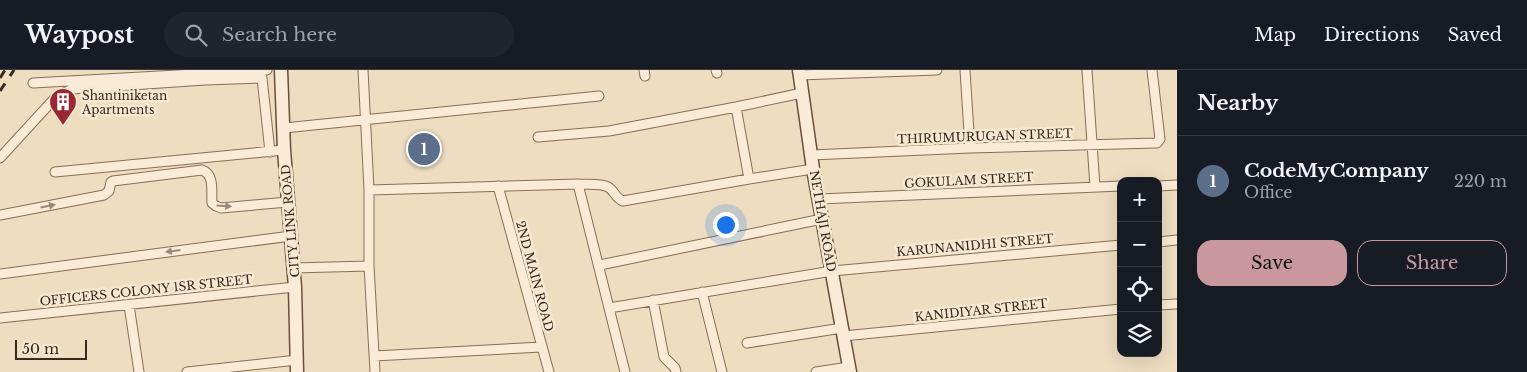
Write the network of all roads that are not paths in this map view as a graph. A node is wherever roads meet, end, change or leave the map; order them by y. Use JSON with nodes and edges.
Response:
{"nodes":[{"id":1,"x":267,"y":70,"type":"edge"},
{"id":2,"x":281,"y":70,"type":"edge"},
{"id":3,"x":363,"y":70,"type":"edge"},
{"id":4,"x":936,"y":70,"type":"edge"},
{"id":5,"x":965,"y":70,"type":"edge"},
{"id":6,"x":1087,"y":70,"type":"edge"},
{"id":7,"x":1152,"y":70,"type":"edge"},
{"id":8,"x":205,"y":71,"type":"edge"},
{"id":9,"x":799,"y":72,"type":"edge"},
{"id":10,"x":33,"y":83,"type":"dead end"},
{"id":11,"x":802,"y":93,"type":"junction"},
{"id":12,"x":599,"y":96,"type":"dead end"},
{"id":13,"x":736,"y":108,"type":"junction"},
{"id":14,"x":365,"y":119,"type":"junction"},
{"id":15,"x":284,"y":128,"type":"junction"},
{"id":16,"x":538,"y":137,"type":"dead end"},
{"id":17,"x":1092,"y":145,"type":"junction"},
{"id":18,"x":970,"y":148,"type":"junction"},
{"id":19,"x":284,"y":150,"type":"junction"},
{"id":20,"x":270,"y":152,"type":"junction"},
{"id":21,"x":811,"y":155,"type":"junction"},
{"id":22,"x":0,"y":158,"type":"edge"},
{"id":23,"x":814,"y":169,"type":"junction"},
{"id":24,"x":55,"y":172,"type":"dead end"},
{"id":25,"x":750,"y":178,"type":"junction"},
{"id":26,"x":578,"y":184,"type":"junction"},
{"id":27,"x":1177,"y":185,"type":"edge"},
{"id":28,"x":498,"y":186,"type":"junction"},
{"id":29,"x":1117,"y":186,"type":"edge"},
{"id":30,"x":1162,"y":186,"type":"edge"},
{"id":31,"x":1095,"y":187,"type":"junction"},
{"id":32,"x":369,"y":190,"type":"junction"},
{"id":33,"x":819,"y":200,"type":"junction"},
{"id":34,"x":288,"y":202,"type":"junction"},
{"id":35,"x":0,"y":215,"type":"edge"},
{"id":36,"x":822,"y":220,"type":"junction"},
{"id":37,"x":291,"y":236,"type":"junction"},
{"id":38,"x":1177,"y":240,"type":"edge"},
{"id":39,"x":1162,"y":242,"type":"edge"},
{"id":40,"x":1117,"y":245,"type":"edge"},
{"id":41,"x":369,"y":266,"type":"junction"},
{"id":42,"x":600,"y":266,"type":"junction"},
{"id":43,"x":293,"y":268,"type":"junction"},
{"id":44,"x":832,"y":271,"type":"junction"},
{"id":45,"x":0,"y":274,"type":"edge"},
{"id":46,"x":295,"y":287,"type":"junction"},
{"id":47,"x":702,"y":292,"type":"junction"},
{"id":48,"x":653,"y":300,"type":"junction"},
{"id":49,"x":1177,"y":304,"type":"edge"},
{"id":50,"x":129,"y":305,"type":"junction"},
{"id":51,"x":1162,"y":305,"type":"edge"},
{"id":52,"x":609,"y":308,"type":"junction"},
{"id":53,"x":1117,"y":309,"type":"edge"},
{"id":54,"x":0,"y":318,"type":"edge"},
{"id":55,"x":842,"y":332,"type":"junction"},
{"id":56,"x":747,"y":343,"type":"dead end"},
{"id":57,"x":542,"y":347,"type":"junction"},
{"id":58,"x":374,"y":356,"type":"junction"},
{"id":59,"x":297,"y":366,"type":"edge"},
{"id":60,"x":850,"y":369,"type":"edge"},
{"id":61,"x":139,"y":372,"type":"edge"},
{"id":62,"x":187,"y":372,"type":"edge"},
{"id":63,"x":374,"y":372,"type":"edge"},
{"id":64,"x":549,"y":372,"type":"edge"},
{"id":65,"x":625,"y":372,"type":"edge"},
{"id":66,"x":676,"y":372,"type":"edge"},
{"id":67,"x":722,"y":372,"type":"edge"},
{"id":68,"x":816,"y":372,"type":"edge"}],
"edges":[{"from":1,"to":8,"type":"street"},
{"from":2,"to":15,"type":"street","name":"CITY LINK ROAD"},
{"from":3,"to":14,"type":"street"},
{"from":4,"to":9,"type":"street"},
{"from":5,"to":18,"type":"street"},
{"from":6,"to":17,"type":"street"},
{"from":7,"to":17,"type":"street","name":"THIRUMURUGAN STREET"},
{"from":8,"to":10,"type":"street"},
{"from":9,"to":11,"type":"street","name":"NETHAJI ROAD"},
{"from":11,"to":13,"type":"street"},
{"from":11,"to":21,"type":"street","name":"NETHAJI ROAD"},
{"from":12,"to":14,"type":"street"},
{"from":13,"to":16,"type":"street"},
{"from":13,"to":25,"type":"street"},
{"from":14,"to":15,"type":"street"},
{"from":14,"to":32,"type":"street"},
{"from":15,"to":19,"type":"street","name":"CITY LINK ROAD"},
{"from":17,"to":18,"type":"street","name":"THIRUMURUGAN STREET"},
{"from":17,"to":31,"type":"street"},
{"from":18,"to":21,"type":"street","name":"THIRUMURUGAN STREET"},
{"from":19,"to":20,"type":"street"},
{"from":19,"to":34,"type":"street","name":"CITY LINK ROAD"},
{"from":20,"to":22,"type":"street"},
{"from":20,"to":24,"type":"street"},
{"from":21,"to":23,"type":"street","name":"NETHAJI ROAD"},
{"from":23,"to":25,"type":"street"},
{"from":23,"to":33,"type":"street","name":"NETHAJI ROAD"},
{"from":25,"to":26,"type":"street"},
{"from":26,"to":28,"type":"street"},
{"from":26,"to":42,"type":"street"},
{"from":27,"to":30,"type":"street"},
{"from":28,"to":32,"type":"street"},
{"from":28,"to":57,"type":"street","name":"2ND MAIN ROAD"},
{"from":29,"to":31,"type":"street","name":"GOKULAM STREET"},
{"from":31,"to":33,"type":"street","name":"GOKULAM STREET"},
{"from":32,"to":41,"type":"street"},
{"from":33,"to":36,"type":"street","name":"NETHAJI ROAD"},
{"from":35,"to":34,"type":"street","one_way":true},
{"from":34,"to":37,"type":"street","name":"CITY LINK ROAD"},
{"from":36,"to":42,"type":"street"},
{"from":36,"to":44,"type":"street","name":"NETHAJI ROAD"},
{"from":37,"to":43,"type":"street","name":"CITY LINK ROAD"},
{"from":37,"to":45,"type":"street","one_way":true},
{"from":38,"to":39,"type":"street"},
{"from":40,"to":44,"type":"street","name":"KARUNANIDHI STREET"},
{"from":41,"to":43,"type":"street"},
{"from":41,"to":58,"type":"street"},
{"from":42,"to":52,"type":"street"},
{"from":43,"to":46,"type":"street","name":"CITY LINK ROAD"},
{"from":44,"to":47,"type":"street","name":"KARUNANIDHI STREET"},
{"from":44,"to":55,"type":"street","name":"NETHAJI ROAD"},
{"from":46,"to":50,"type":"street","name":"OFFICERS COLONY 1SR STREET"},
{"from":46,"to":59,"type":"street","name":"CITY LINK ROAD"},
{"from":47,"to":48,"type":"street","name":"KARUNANIDHI STREET"},
{"from":47,"to":67,"type":"street"},
{"from":48,"to":52,"type":"street","name":"KARUNANIDHI STREET"},
{"from":48,"to":66,"type":"street"},
{"from":49,"to":51,"type":"street"},
{"from":50,"to":54,"type":"street","name":"OFFICERS COLONY 1SR STREET"},
{"from":50,"to":61,"type":"street"},
{"from":52,"to":65,"type":"street"},
{"from":53,"to":55,"type":"street","name":"KANIDIYAR STREET"},
{"from":55,"to":56,"type":"street","name":"KANIDIYAR STREET"},
{"from":55,"to":60,"type":"street","name":"NETHAJI ROAD"},
{"from":57,"to":58,"type":"street"},
{"from":57,"to":64,"type":"street","name":"2ND MAIN ROAD"},
{"from":58,"to":63,"type":"street"},
{"from":59,"to":62,"type":"street"},
{"from":60,"to":68,"type":"street"}]}
